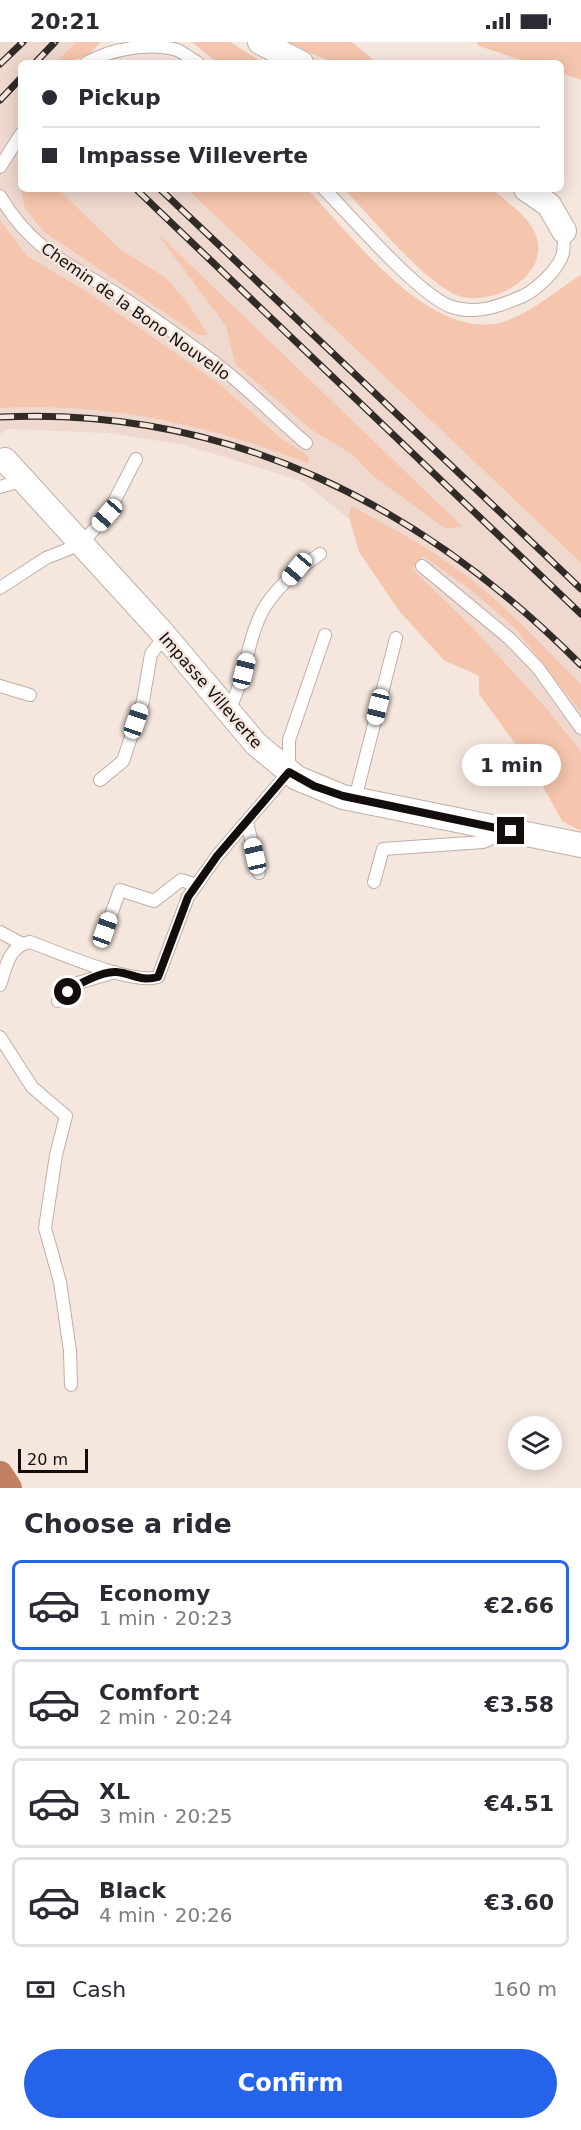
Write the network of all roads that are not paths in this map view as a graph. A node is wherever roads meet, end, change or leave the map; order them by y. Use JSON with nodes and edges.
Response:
{"nodes":[{"id":1,"x":260,"y":42,"type":"edge"},
{"id":2,"x":91,"y":60,"type":"edge"},
{"id":3,"x":193,"y":60,"type":"edge"},
{"id":4,"x":295,"y":60,"type":"edge"},
{"id":5,"x":18,"y":139,"type":"edge"},
{"id":6,"x":0,"y":167,"type":"edge"},
{"id":7,"x":327,"y":192,"type":"edge"},
{"id":8,"x":530,"y":192,"type":"edge"},
{"id":9,"x":0,"y":196,"type":"edge"},
{"id":10,"x":564,"y":231,"type":"joint"},
{"id":11,"x":306,"y":443,"type":"dead end"},
{"id":12,"x":2,"y":458,"type":"edge"},
{"id":13,"x":136,"y":459,"type":"dead end"},
{"id":14,"x":23,"y":480,"type":"junction"},
{"id":15,"x":0,"y":487,"type":"edge"},
{"id":16,"x":81,"y":544,"type":"junction"},
{"id":17,"x":320,"y":554,"type":"dead end"},
{"id":18,"x":422,"y":566,"type":"dead end"},
{"id":19,"x":0,"y":588,"type":"edge"},
{"id":20,"x":326,"y":635,"type":"dead end"},
{"id":21,"x":165,"y":636,"type":"junction"},
{"id":22,"x":396,"y":638,"type":"dead end"},
{"id":23,"x":0,"y":686,"type":"edge"},
{"id":24,"x":30,"y":695,"type":"dead end"},
{"id":25,"x":228,"y":711,"type":"junction"},
{"id":26,"x":581,"y":728,"type":"edge"},
{"id":27,"x":289,"y":772,"type":"junction"},
{"id":28,"x":100,"y":780,"type":"dead end"},
{"id":29,"x":355,"y":799,"type":"junction"},
{"id":30,"x":247,"y":822,"type":"junction"},
{"id":31,"x":511,"y":831,"type":"junction"},
{"id":32,"x":581,"y":845,"type":"edge"},
{"id":33,"x":259,"y":873,"type":"dead end"},
{"id":34,"x":374,"y":882,"type":"dead end"},
{"id":35,"x":196,"y":885,"type":"junction"},
{"id":36,"x":105,"y":930,"type":"dead end"},
{"id":37,"x":0,"y":932,"type":"edge"},
{"id":38,"x":22,"y":944,"type":"junction"},
{"id":39,"x":115,"y":972,"type":"junction"},
{"id":40,"x":0,"y":985,"type":"edge"},
{"id":41,"x":58,"y":1001,"type":"dead end"},
{"id":42,"x":0,"y":1036,"type":"edge"},
{"id":43,"x":71,"y":1385,"type":"dead end"}],
"edges":[{"from":1,"to":4,"type":"street"},
{"from":2,"to":3,"type":"lane"},
{"from":5,"to":6,"type":"lane"},
{"from":7,"to":10,"type":"lane"},
{"from":8,"to":10,"type":"street"},
{"from":9,"to":11,"type":"lane","name":"Chemin de la Bono Nouvello"},
{"from":12,"to":14,"type":"street","name":"Impasse Villeverte"},
{"from":13,"to":16,"type":"lane"},
{"from":14,"to":15,"type":"lane"},
{"from":14,"to":16,"type":"street","name":"Impasse Villeverte"},
{"from":16,"to":19,"type":"lane"},
{"from":16,"to":21,"type":"street","name":"Impasse Villeverte"},
{"from":17,"to":25,"type":"lane"},
{"from":18,"to":26,"type":"lane"},
{"from":20,"to":27,"type":"lane"},
{"from":21,"to":25,"type":"street","name":"Impasse Villeverte"},
{"from":21,"to":28,"type":"lane"},
{"from":22,"to":29,"type":"lane"},
{"from":23,"to":24,"type":"lane"},
{"from":25,"to":27,"type":"street","name":"Impasse Villeverte"},
{"from":27,"to":29,"type":"street","name":"Impasse Villeverte"},
{"from":27,"to":30,"type":"lane"},
{"from":29,"to":31,"type":"street","name":"Impasse Villeverte"},
{"from":30,"to":33,"type":"lane"},
{"from":30,"to":35,"type":"lane"},
{"from":31,"to":32,"type":"street","name":"Impasse Villeverte"},
{"from":31,"to":34,"type":"lane"},
{"from":35,"to":36,"type":"lane"},
{"from":35,"to":39,"type":"lane"},
{"from":37,"to":38,"type":"lane"},
{"from":38,"to":39,"type":"lane"},
{"from":38,"to":40,"type":"lane"},
{"from":39,"to":41,"type":"lane"},
{"from":42,"to":43,"type":"lane"}]}
